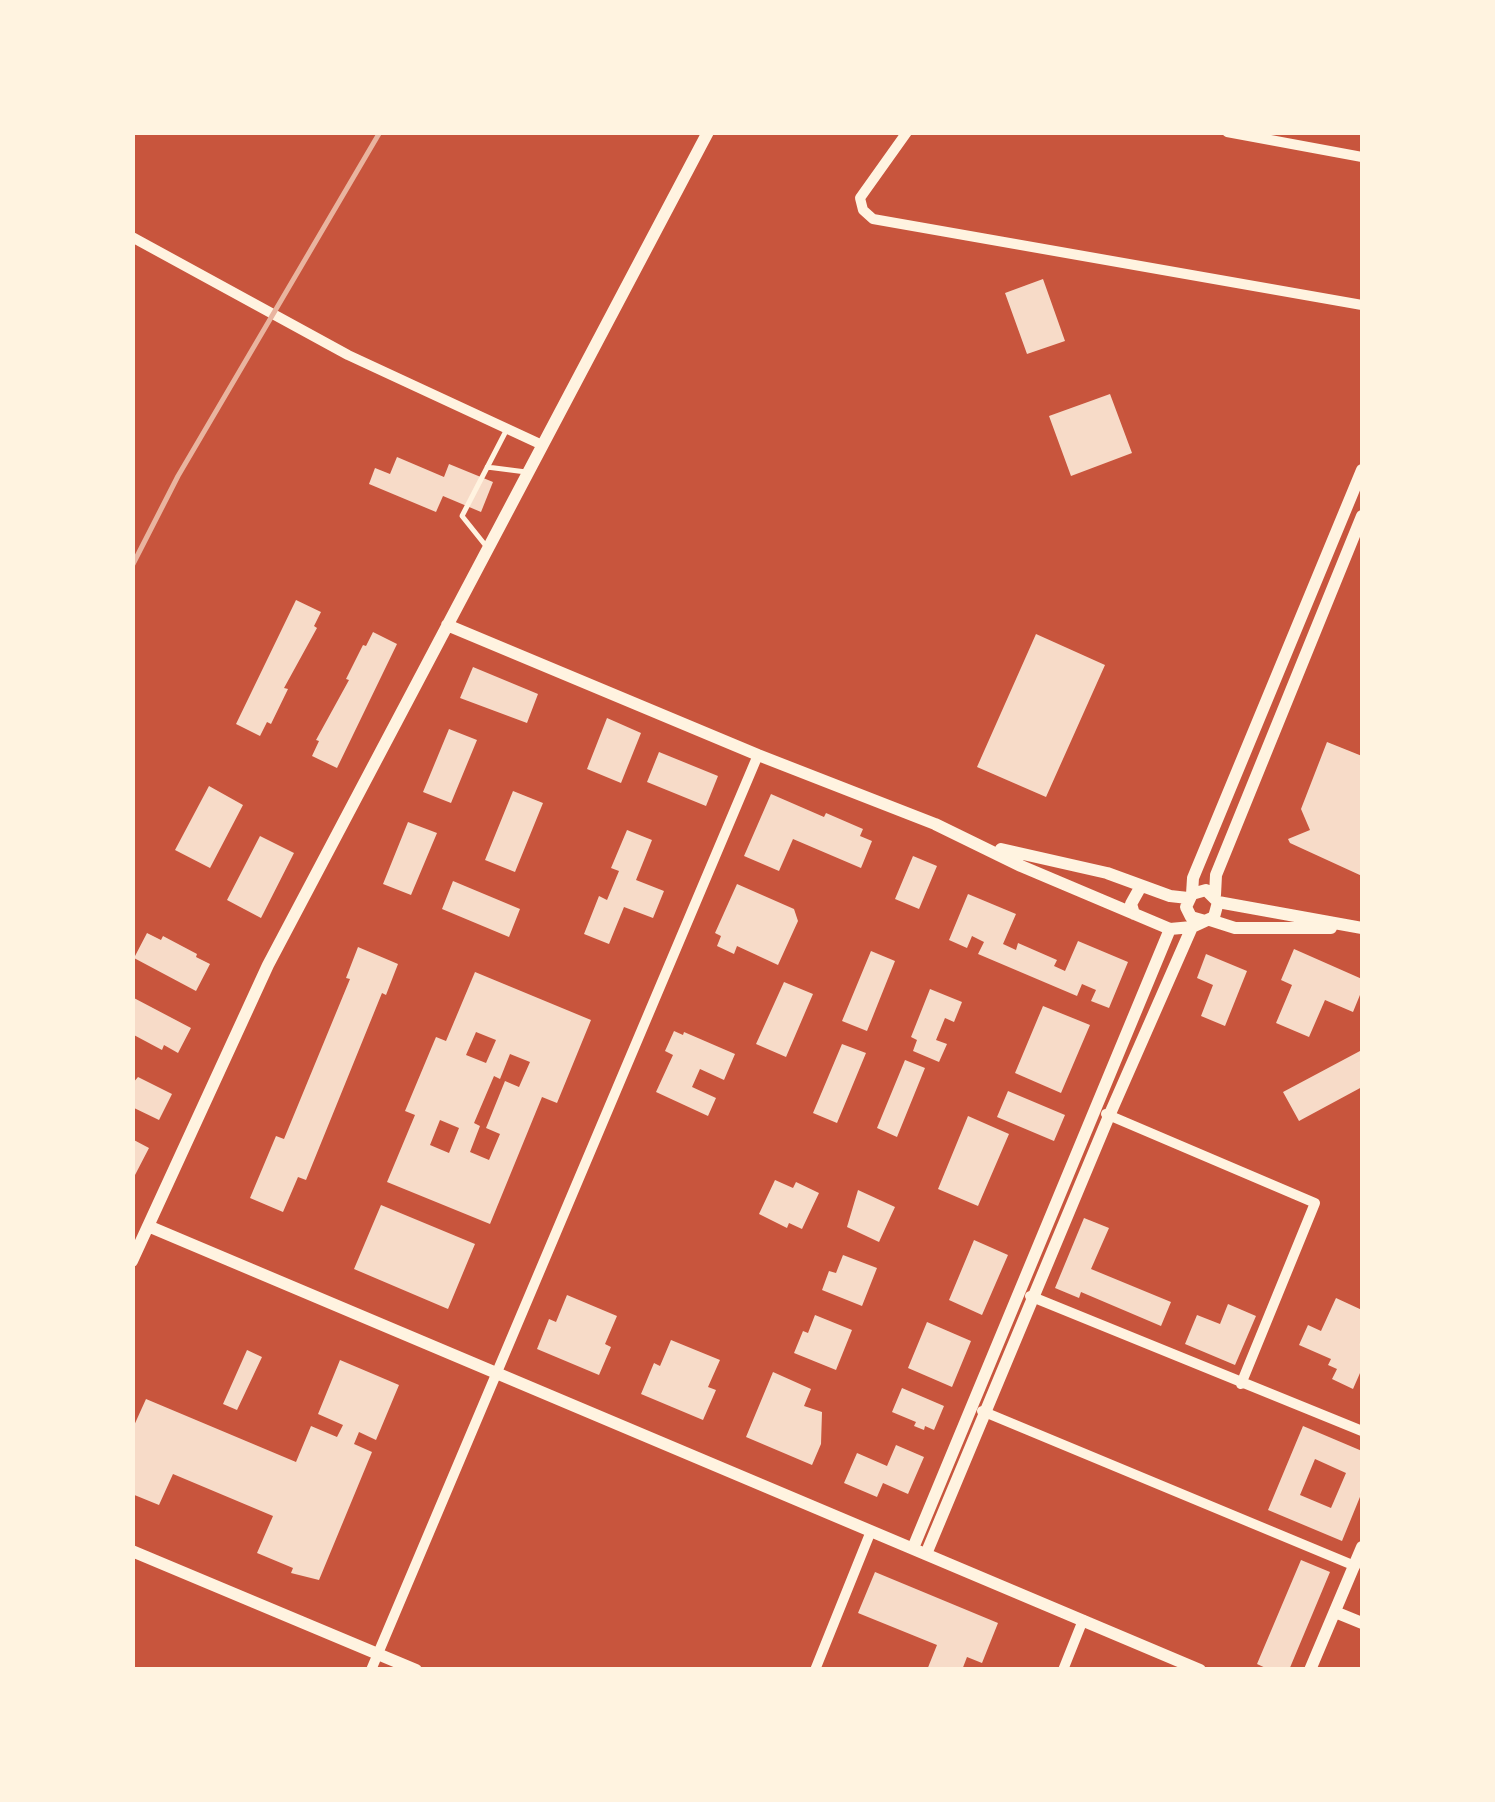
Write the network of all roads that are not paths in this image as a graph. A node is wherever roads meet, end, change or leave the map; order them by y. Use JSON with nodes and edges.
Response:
{"nodes":[{"id":1,"x":708,"y":132,"type":"edge"},
{"id":2,"x":907,"y":132,"type":"edge"},
{"id":3,"x":1227,"y":132,"type":"edge"},
{"id":4,"x":1362,"y":157,"type":"edge"},
{"id":5,"x":132,"y":237,"type":"edge"},
{"id":6,"x":1362,"y":304,"type":"edge"},
{"id":7,"x":507,"y":429,"type":"junction"},
{"id":8,"x":540,"y":444,"type":"junction"},
{"id":9,"x":487,"y":467,"type":"junction"},
{"id":10,"x":1362,"y":470,"type":"edge"},
{"id":11,"x":526,"y":472,"type":"junction"},
{"id":12,"x":1362,"y":516,"type":"edge"},
{"id":13,"x":487,"y":547,"type":"junction"},
{"id":14,"x":446,"y":625,"type":"junction"},
{"id":15,"x":758,"y":755,"type":"junction"},
{"id":16,"x":965,"y":838,"type":"junction"},
{"id":17,"x":1141,"y":886,"type":"junction"},
{"id":18,"x":1190,"y":896,"type":"junction"},
{"id":19,"x":1216,"y":899,"type":"junction"},
{"id":20,"x":1134,"y":914,"type":"junction"},
{"id":21,"x":1202,"y":923,"type":"junction"},
{"id":22,"x":1355,"y":928,"type":"edge"},
{"id":23,"x":1170,"y":929,"type":"junction"},
{"id":24,"x":1102,"y":1113,"type":"junction"},
{"id":25,"x":148,"y":1226,"type":"junction"},
{"id":26,"x":132,"y":1261,"type":"edge"},
{"id":27,"x":1026,"y":1295,"type":"junction"},
{"id":28,"x":497,"y":1373,"type":"junction"},
{"id":29,"x":1240,"y":1384,"type":"junction"},
{"id":30,"x":978,"y":1409,"type":"junction"},
{"id":31,"x":1362,"y":1431,"type":"edge"},
{"id":32,"x":872,"y":1531,"type":"junction"},
{"id":33,"x":1362,"y":1547,"type":"edge"},
{"id":34,"x":132,"y":1551,"type":"edge"},
{"id":35,"x":919,"y":1551,"type":"junction"},
{"id":36,"x":1354,"y":1566,"type":"junction"},
{"id":37,"x":1335,"y":1612,"type":"junction"},
{"id":38,"x":1083,"y":1620,"type":"junction"},
{"id":39,"x":1362,"y":1623,"type":"edge"},
{"id":40,"x":378,"y":1653,"type":"junction"},
{"id":41,"x":371,"y":1670,"type":"edge"},
{"id":42,"x":416,"y":1670,"type":"edge"},
{"id":43,"x":815,"y":1670,"type":"edge"},
{"id":44,"x":1063,"y":1670,"type":"edge"},
{"id":45,"x":1200,"y":1670,"type":"edge"},
{"id":46,"x":1310,"y":1670,"type":"edge"}],
"edges":[{"from":1,"to":8,"type":"street"},
{"from":2,"to":6,"type":"street"},
{"from":3,"to":4,"type":"street"},
{"from":5,"to":7,"type":"street"},
{"from":7,"to":8,"type":"street"},
{"from":7,"to":9,"type":"lane"},
{"from":8,"to":11,"type":"street"},
{"from":9,"to":11,"type":"lane"},
{"from":9,"to":13,"type":"lane"},
{"from":10,"to":18,"type":"street"},
{"from":11,"to":13,"type":"street"},
{"from":12,"to":19,"type":"street"},
{"from":13,"to":14,"type":"street"},
{"from":14,"to":15,"type":"street"},
{"from":14,"to":25,"type":"street"},
{"from":15,"to":16,"type":"street"},
{"from":15,"to":28,"type":"street"},
{"from":16,"to":17,"type":"street"},
{"from":16,"to":20,"type":"street"},
{"from":17,"to":18,"type":"street"},
{"from":17,"to":20,"type":"street"},
{"from":18,"to":19,"type":"street"},
{"from":18,"to":21,"type":"street"},
{"from":19,"to":21,"type":"street"},
{"from":19,"to":22,"type":"street"},
{"from":20,"to":23,"type":"street"},
{"from":21,"to":22,"type":"street"},
{"from":21,"to":23,"type":"street"},
{"from":21,"to":24,"type":"street"},
{"from":23,"to":24,"type":"street"},
{"from":24,"to":27,"type":"street"},
{"from":24,"to":29,"type":"street"},
{"from":25,"to":26,"type":"street"},
{"from":25,"to":28,"type":"street"},
{"from":27,"to":29,"type":"street"},
{"from":27,"to":30,"type":"street"},
{"from":28,"to":32,"type":"street"},
{"from":28,"to":40,"type":"street"},
{"from":29,"to":31,"type":"street"},
{"from":30,"to":35,"type":"street"},
{"from":30,"to":36,"type":"street"},
{"from":32,"to":35,"type":"street"},
{"from":32,"to":43,"type":"street"},
{"from":33,"to":36,"type":"street"},
{"from":34,"to":40,"type":"street"},
{"from":35,"to":38,"type":"street"},
{"from":36,"to":37,"type":"street"},
{"from":37,"to":39,"type":"street"},
{"from":37,"to":46,"type":"street"},
{"from":38,"to":44,"type":"street"},
{"from":38,"to":45,"type":"street"},
{"from":40,"to":41,"type":"street"},
{"from":40,"to":42,"type":"street"}]}
